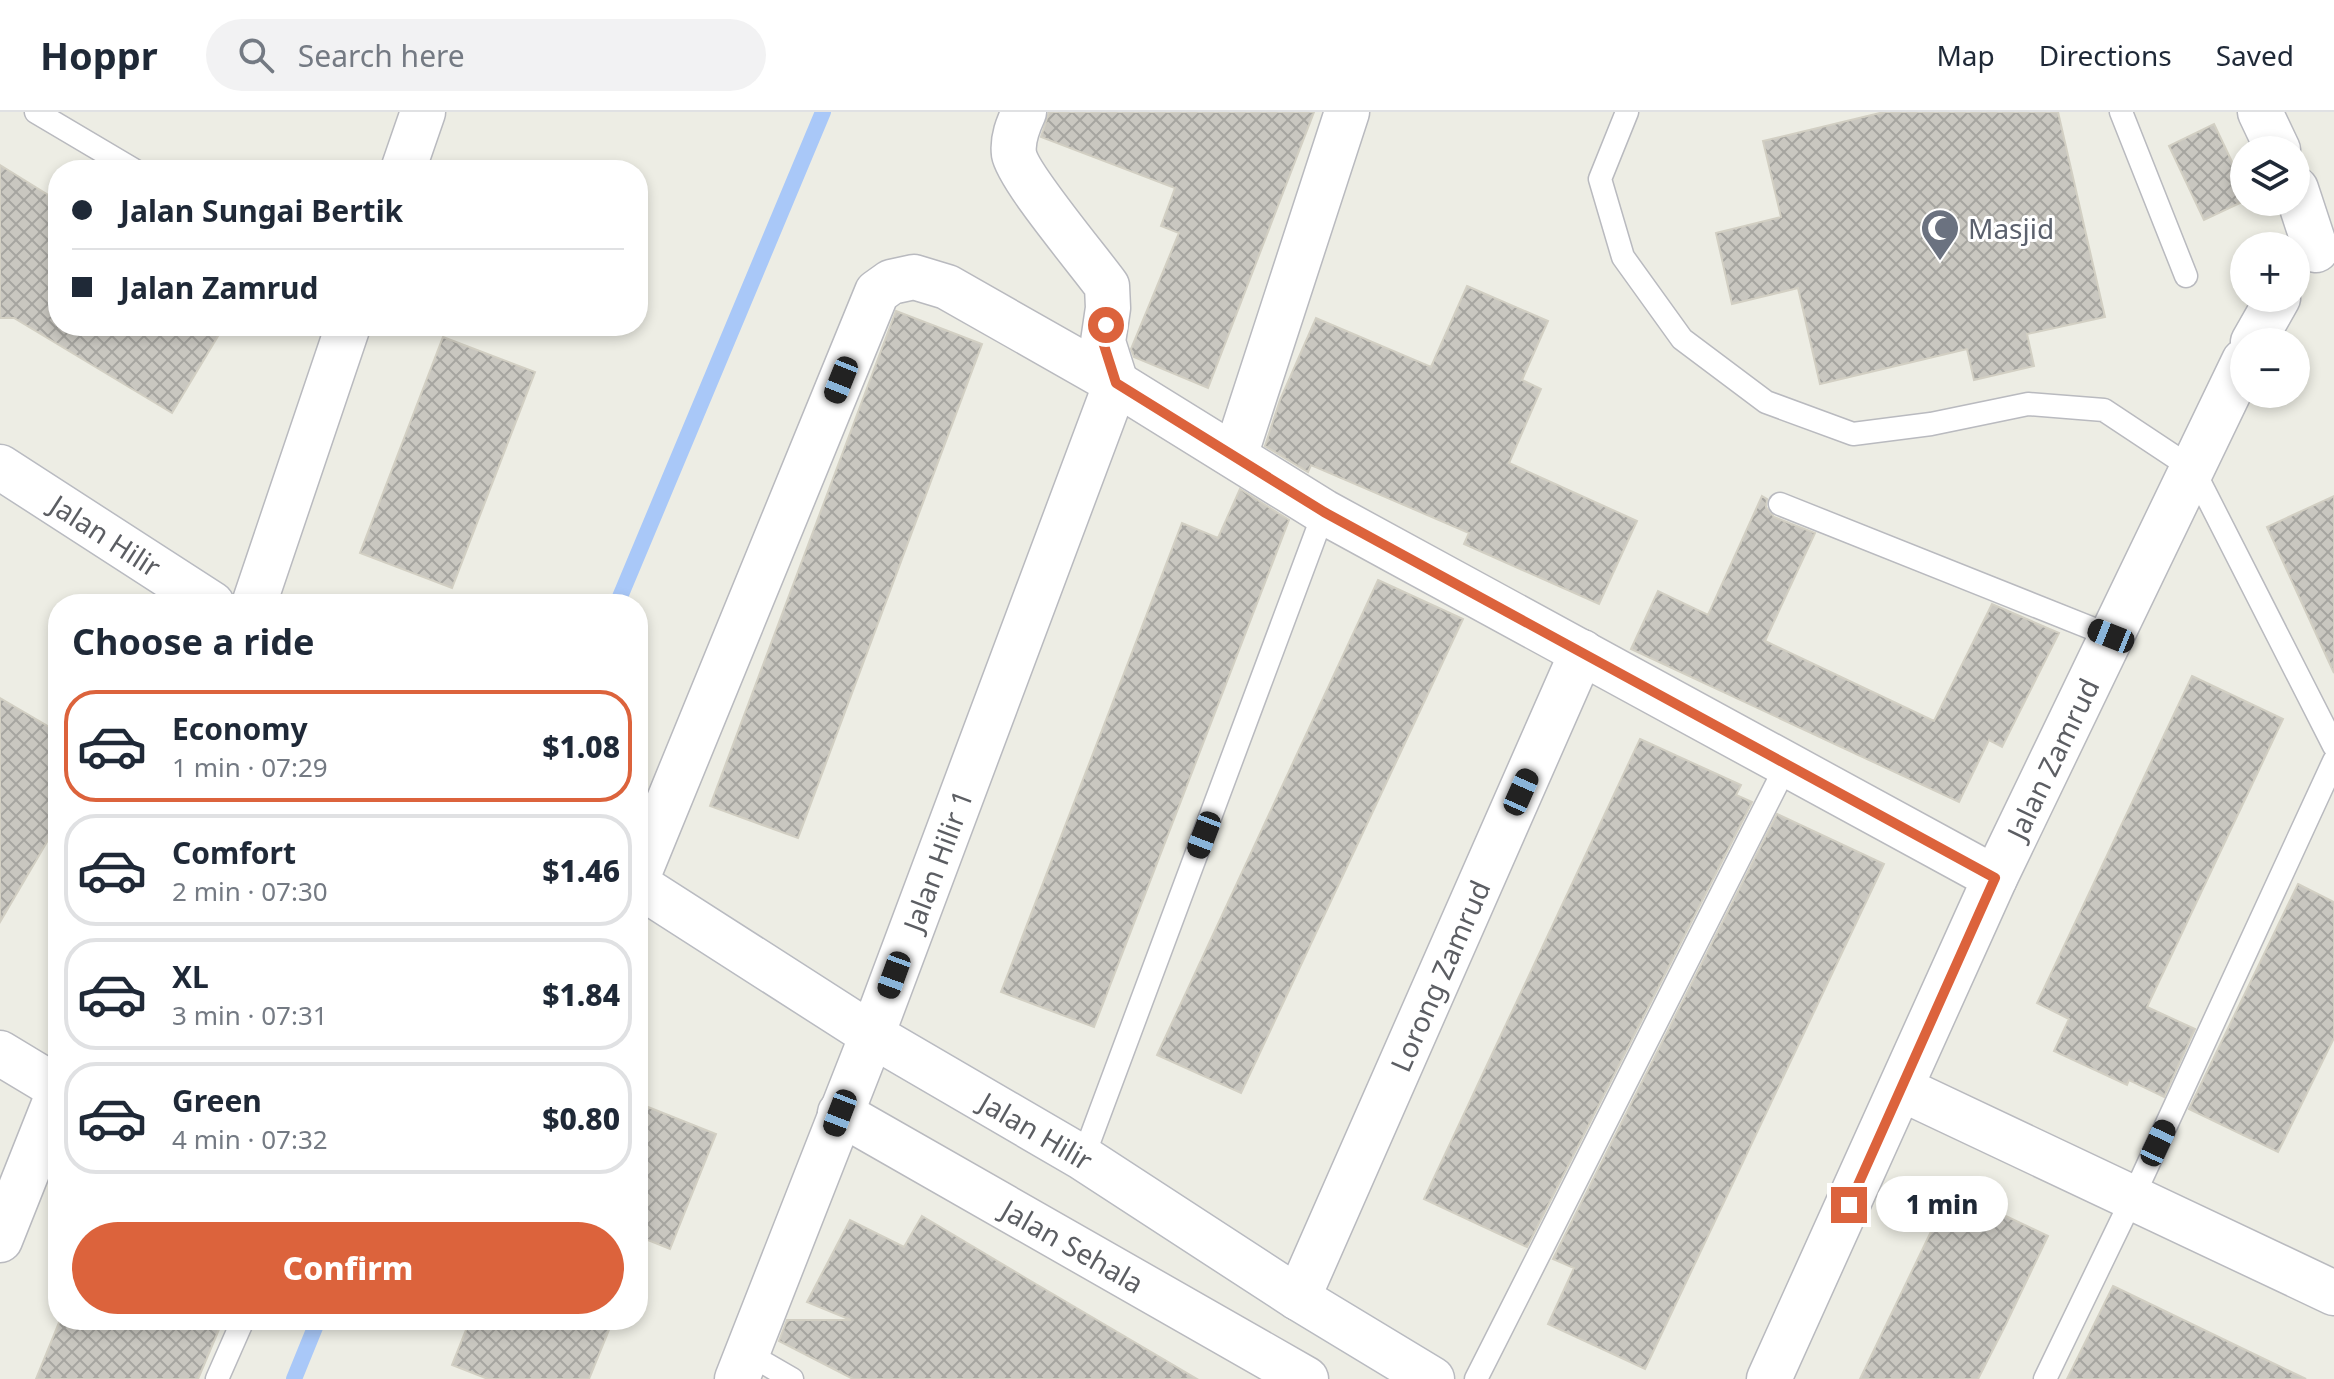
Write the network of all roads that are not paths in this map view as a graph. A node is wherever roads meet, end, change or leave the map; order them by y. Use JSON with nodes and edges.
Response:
{"nodes":[{"id":1,"x":36,"y":112,"type":"edge"},
{"id":2,"x":423,"y":112,"type":"edge"},
{"id":3,"x":1024,"y":112,"type":"edge"},
{"id":4,"x":1347,"y":112,"type":"edge"},
{"id":5,"x":1627,"y":112,"type":"edge"},
{"id":6,"x":2121,"y":112,"type":"edge"},
{"id":7,"x":2260,"y":112,"type":"edge"},
{"id":8,"x":2271,"y":136,"type":"edge"},
{"id":9,"x":117,"y":160,"type":"edge"},
{"id":10,"x":406,"y":160,"type":"edge"},
{"id":11,"x":2304,"y":216,"type":"edge"},
{"id":12,"x":2315,"y":257,"type":"edge"},
{"id":13,"x":2186,"y":276,"type":"dead end"},
{"id":14,"x":345,"y":336,"type":"edge"},
{"id":15,"x":1116,"y":383,"type":"junction"},
{"id":16,"x":2230,"y":391,"type":"edge"},
{"id":17,"x":1235,"y":456,"type":"junction"},
{"id":18,"x":0,"y":467,"type":"edge"},
{"id":19,"x":2193,"y":469,"type":"junction"},
{"id":20,"x":1780,"y":504,"type":"dead end"},
{"id":21,"x":1324,"y":512,"type":"junction"},
{"id":22,"x":197,"y":594,"type":"edge"},
{"id":23,"x":257,"y":594,"type":"edge"},
{"id":24,"x":2111,"y":636,"type":"junction"},
{"id":25,"x":1582,"y":652,"type":"junction"},
{"id":26,"x":2334,"y":746,"type":"edge"},
{"id":27,"x":2334,"y":761,"type":"edge"},
{"id":28,"x":1787,"y":764,"type":"junction"},
{"id":29,"x":648,"y":852,"type":"edge"},
{"id":30,"x":1995,"y":878,"type":"junction"},
{"id":31,"x":648,"y":891,"type":"edge"},
{"id":32,"x":872,"y":1035,"type":"junction"},
{"id":33,"x":0,"y":1053,"type":"edge"},
{"id":34,"x":48,"y":1082,"type":"edge"},
{"id":35,"x":1902,"y":1089,"type":"junction"},
{"id":36,"x":840,"y":1113,"type":"junction"},
{"id":37,"x":48,"y":1119,"type":"edge"},
{"id":38,"x":1083,"y":1158,"type":"junction"},
{"id":39,"x":2133,"y":1197,"type":"junction"},
{"id":40,"x":0,"y":1240,"type":"edge"},
{"id":41,"x":2334,"y":1293,"type":"edge"},
{"id":42,"x":1298,"y":1298,"type":"junction"},
{"id":43,"x":239,"y":1330,"type":"edge"},
{"id":44,"x":742,"y":1366,"type":"edge"},
{"id":45,"x":217,"y":1379,"type":"edge"},
{"id":46,"x":792,"y":1379,"type":"edge"},
{"id":47,"x":1306,"y":1379,"type":"edge"},
{"id":48,"x":1432,"y":1379,"type":"edge"},
{"id":49,"x":1476,"y":1379,"type":"edge"},
{"id":50,"x":1769,"y":1379,"type":"edge"},
{"id":51,"x":2045,"y":1379,"type":"edge"}],
"edges":[{"from":1,"to":9,"type":"lane"},
{"from":2,"to":10,"type":"street"},
{"from":3,"to":15,"type":"street"},
{"from":4,"to":17,"type":"street"},
{"from":5,"to":19,"type":"lane"},
{"from":6,"to":13,"type":"lane"},
{"from":7,"to":8,"type":"street"},
{"from":11,"to":12,"type":"street"},
{"from":14,"to":23,"type":"street"},
{"from":15,"to":17,"type":"street"},
{"from":15,"to":29,"type":"street"},
{"from":15,"to":32,"type":"street","name":"Jalan Hilir 1"},
{"from":16,"to":19,"type":"street","name":"Jalan Zamrud"},
{"from":17,"to":21,"type":"street"},
{"from":18,"to":22,"type":"street","name":"Jalan Hilir"},
{"from":19,"to":24,"type":"street","name":"Jalan Zamrud"},
{"from":19,"to":26,"type":"lane"},
{"from":20,"to":24,"type":"lane"},
{"from":21,"to":25,"type":"street"},
{"from":21,"to":38,"type":"lane"},
{"from":24,"to":30,"type":"street","name":"Jalan Zamrud"},
{"from":25,"to":28,"type":"street"},
{"from":25,"to":42,"type":"street","name":"Lorong Zamrud"},
{"from":27,"to":39,"type":"lane"},
{"from":28,"to":30,"type":"street"},
{"from":28,"to":49,"type":"lane"},
{"from":30,"to":35,"type":"street","name":"Jalan Zamrud"},
{"from":31,"to":32,"type":"street","name":"Jalan Hilir"},
{"from":32,"to":36,"type":"street","name":"Jalan Hilir 1"},
{"from":32,"to":38,"type":"street","name":"Jalan Hilir"},
{"from":33,"to":34,"type":"street"},
{"from":35,"to":39,"type":"street"},
{"from":35,"to":50,"type":"street","name":"Jalan Zamrud"},
{"from":36,"to":44,"type":"street","name":"Jalan Hilir 1"},
{"from":36,"to":47,"type":"street","name":"Jalan Sehala"},
{"from":37,"to":40,"type":"street"},
{"from":38,"to":42,"type":"street","name":"Jalan Hilir"},
{"from":39,"to":41,"type":"street"},
{"from":39,"to":51,"type":"lane"},
{"from":42,"to":48,"type":"street","name":"Jalan Hilir"},
{"from":43,"to":45,"type":"lane"},
{"from":44,"to":46,"type":"lane"}]}
